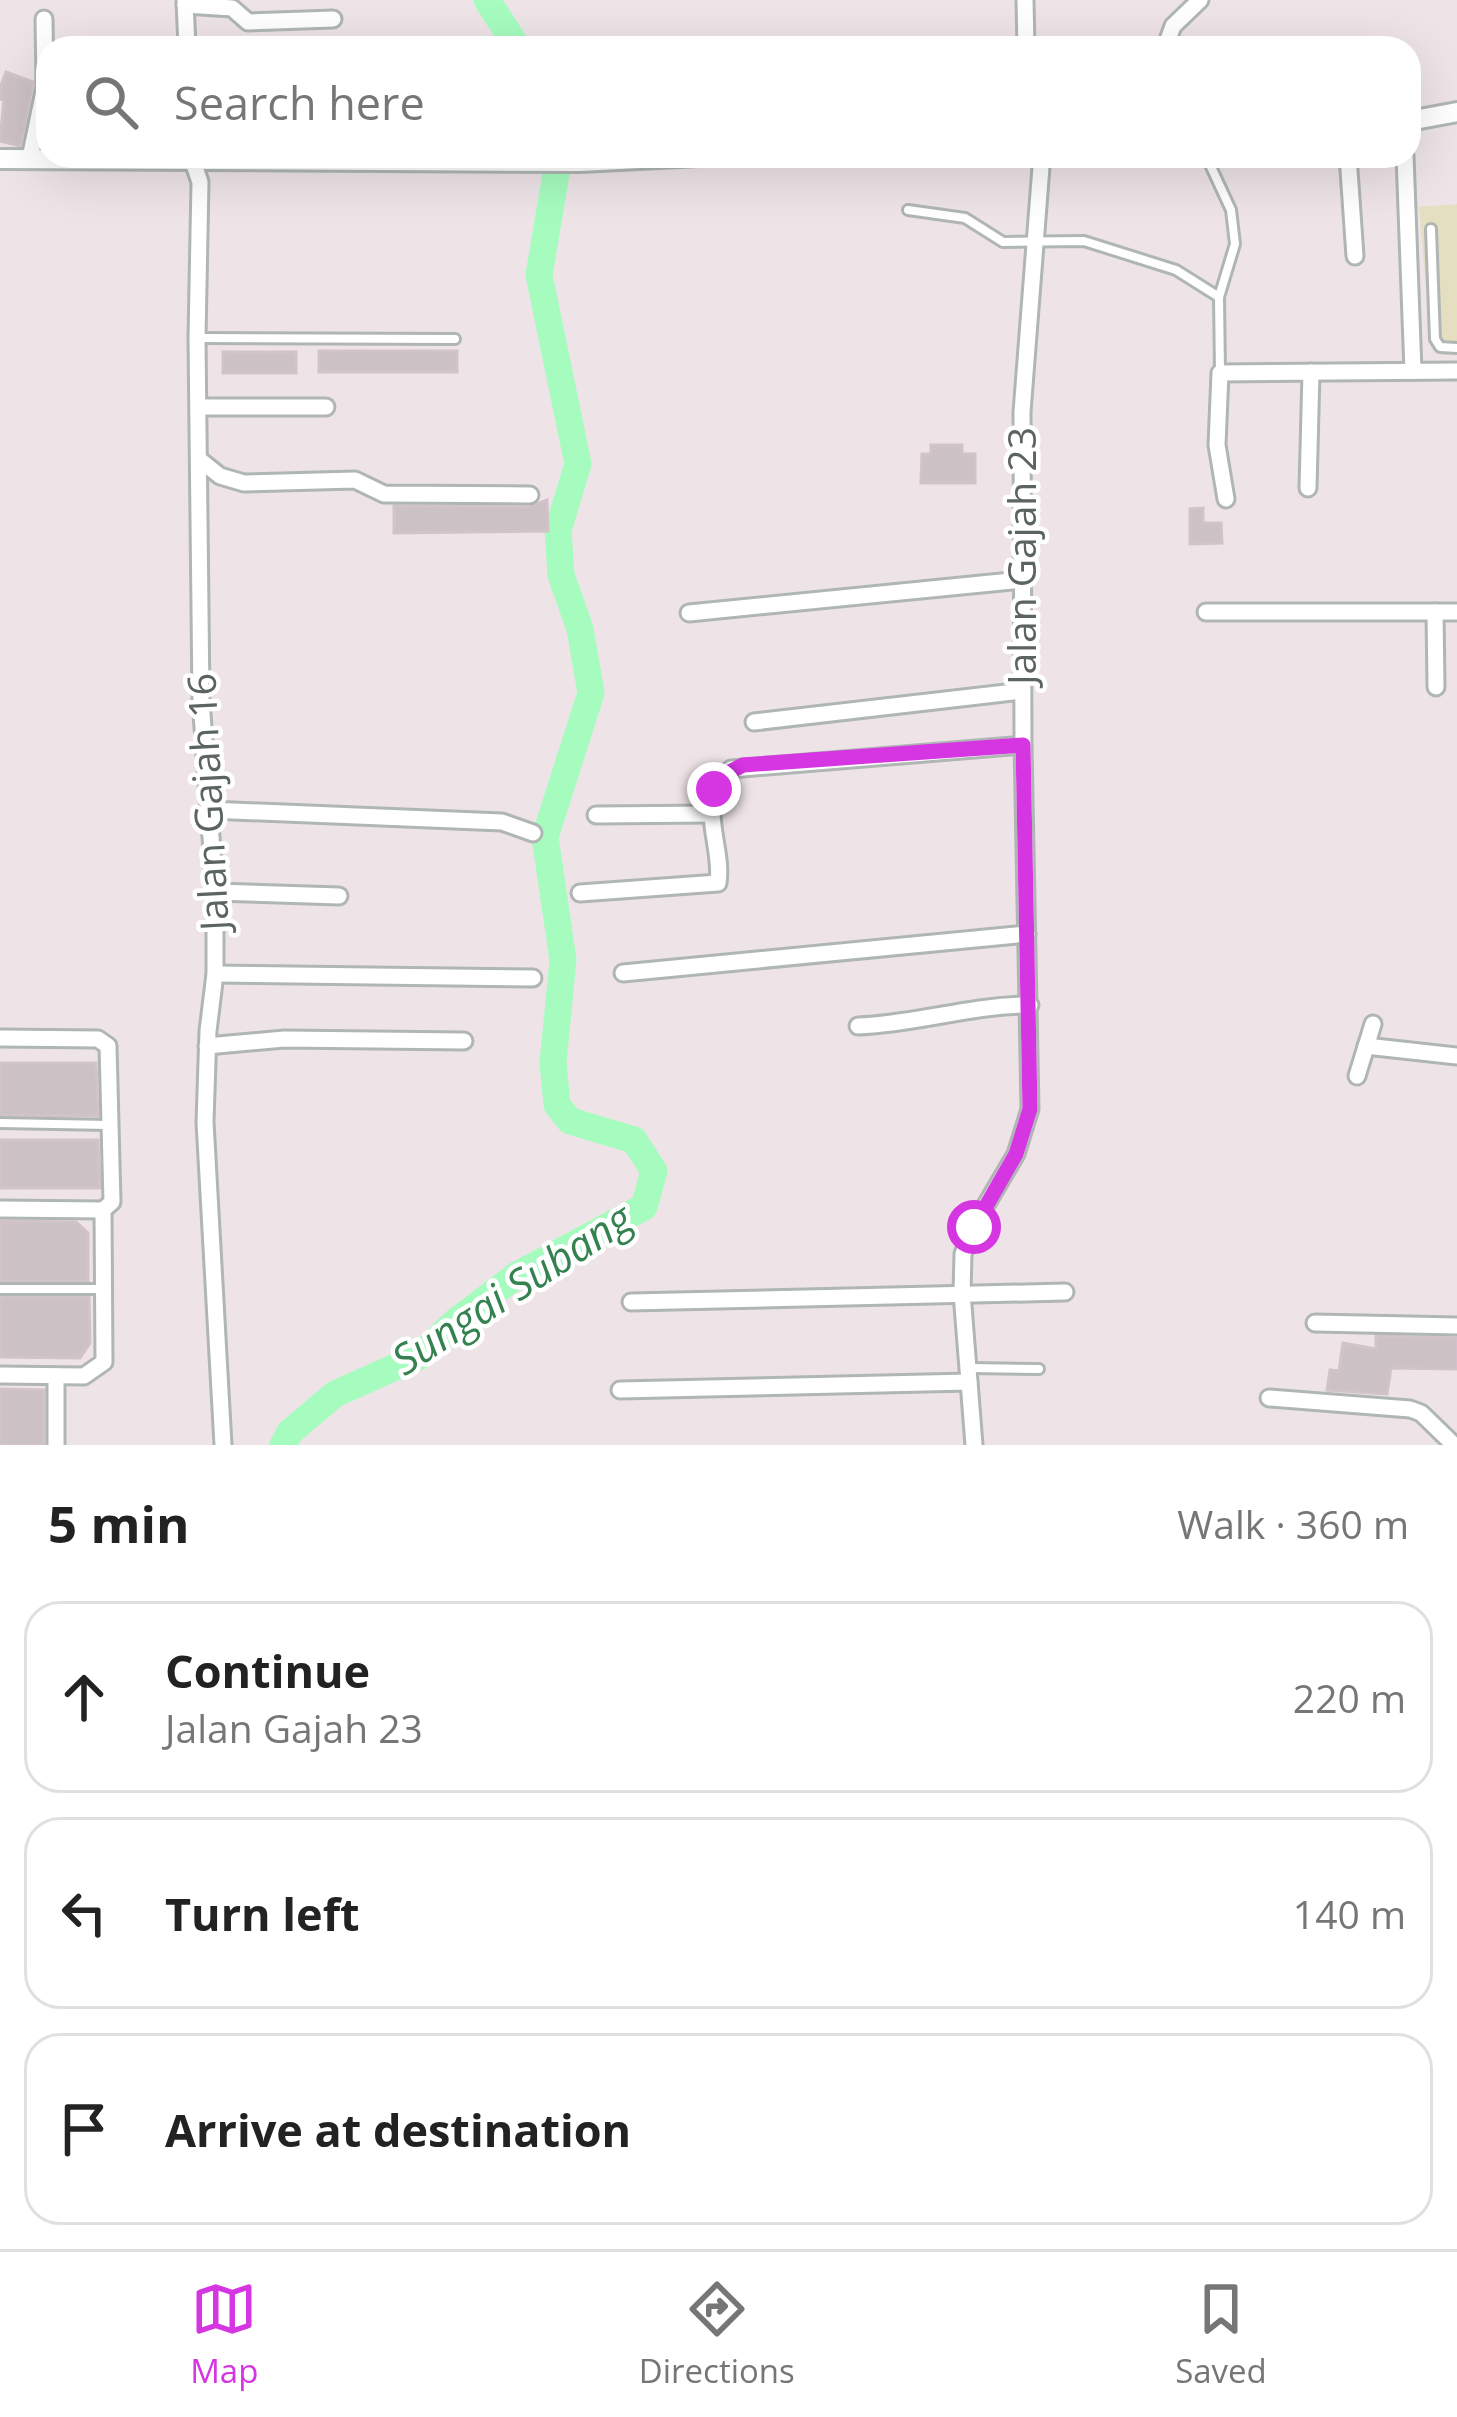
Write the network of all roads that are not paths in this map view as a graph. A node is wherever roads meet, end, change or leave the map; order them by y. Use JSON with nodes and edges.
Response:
{"nodes":[{"id":1,"x":1025,"y":0,"type":"edge"},
{"id":2,"x":185,"y":2,"type":"edge"},
{"id":3,"x":1195,"y":2,"type":"edge"},
{"id":4,"x":333,"y":19,"type":"dead end"},
{"id":5,"x":44,"y":20,"type":"dead end"},
{"id":6,"x":44,"y":36,"type":"edge"},
{"id":7,"x":186,"y":36,"type":"edge"},
{"id":8,"x":1026,"y":36,"type":"edge"},
{"id":9,"x":1169,"y":36,"type":"edge"},
{"id":10,"x":1457,"y":112,"type":"edge"},
{"id":11,"x":1421,"y":119,"type":"edge"},
{"id":12,"x":36,"y":129,"type":"edge"},
{"id":13,"x":30,"y":158,"type":"junction"},
{"id":14,"x":36,"y":158,"type":"edge"},
{"id":15,"x":0,"y":159,"type":"edge"},
{"id":16,"x":196,"y":168,"type":"edge"},
{"id":17,"x":1041,"y":168,"type":"edge"},
{"id":18,"x":1212,"y":168,"type":"edge"},
{"id":19,"x":1349,"y":168,"type":"edge"},
{"id":20,"x":1406,"y":168,"type":"edge"},
{"id":21,"x":908,"y":209,"type":"dead end"},
{"id":22,"x":1431,"y":229,"type":"dead end"},
{"id":23,"x":1034,"y":242,"type":"junction"},
{"id":24,"x":1431,"y":242,"type":"junction"},
{"id":25,"x":1409,"y":243,"type":"junction"},
{"id":26,"x":1355,"y":256,"type":"dead end"},
{"id":27,"x":1219,"y":297,"type":"junction"},
{"id":28,"x":197,"y":338,"type":"junction"},
{"id":29,"x":455,"y":339,"type":"dead end"},
{"id":30,"x":1457,"y":348,"type":"edge"},
{"id":31,"x":1413,"y":371,"type":"junction"},
{"id":32,"x":1457,"y":371,"type":"edge"},
{"id":33,"x":1311,"y":372,"type":"junction"},
{"id":34,"x":1220,"y":373,"type":"junction"},
{"id":35,"x":200,"y":407,"type":"junction"},
{"id":36,"x":326,"y":407,"type":"dead end"},
{"id":37,"x":200,"y":460,"type":"junction"},
{"id":38,"x":1308,"y":488,"type":"dead end"},
{"id":39,"x":530,"y":495,"type":"dead end"},
{"id":40,"x":1226,"y":500,"type":"dead end"},
{"id":41,"x":1022,"y":580,"type":"junction"},
{"id":42,"x":1206,"y":612,"type":"dead end"},
{"id":43,"x":1436,"y":612,"type":"junction"},
{"id":44,"x":1457,"y":612,"type":"edge"},
{"id":45,"x":689,"y":613,"type":"dead end"},
{"id":46,"x":1436,"y":687,"type":"dead end"},
{"id":47,"x":1022,"y":691,"type":"junction"},
{"id":48,"x":754,"y":722,"type":"dead end"},
{"id":49,"x":1023,"y":745,"type":"junction"},
{"id":50,"x":210,"y":811,"type":"junction"},
{"id":51,"x":712,"y":814,"type":"junction"},
{"id":52,"x":596,"y":815,"type":"dead end"},
{"id":53,"x":533,"y":833,"type":"dead end"},
{"id":54,"x":215,"y":892,"type":"junction"},
{"id":55,"x":580,"y":893,"type":"dead end"},
{"id":56,"x":339,"y":896,"type":"dead end"},
{"id":57,"x":1028,"y":934,"type":"junction"},
{"id":58,"x":622,"y":973,"type":"dead end"},
{"id":59,"x":215,"y":974,"type":"junction"},
{"id":60,"x":533,"y":978,"type":"dead end"},
{"id":61,"x":1030,"y":1005,"type":"junction"},
{"id":62,"x":1373,"y":1024,"type":"dead end"},
{"id":63,"x":858,"y":1026,"type":"dead end"},
{"id":64,"x":0,"y":1038,"type":"edge"},
{"id":65,"x":464,"y":1041,"type":"dead end"},
{"id":66,"x":208,"y":1046,"type":"junction"},
{"id":67,"x":1366,"y":1046,"type":"junction"},
{"id":68,"x":1457,"y":1056,"type":"edge"},
{"id":69,"x":1357,"y":1076,"type":"dead end"},
{"id":70,"x":0,"y":1123,"type":"edge"},
{"id":71,"x":109,"y":1124,"type":"junction"},
{"id":72,"x":0,"y":1209,"type":"edge"},
{"id":73,"x":103,"y":1210,"type":"junction"},
{"id":74,"x":106,"y":1288,"type":"junction"},
{"id":75,"x":0,"y":1289,"type":"edge"},
{"id":76,"x":1065,"y":1292,"type":"dead end"},
{"id":77,"x":962,"y":1293,"type":"junction"},
{"id":78,"x":632,"y":1302,"type":"dead end"},
{"id":79,"x":1315,"y":1324,"type":"dead end"},
{"id":80,"x":1457,"y":1326,"type":"edge"},
{"id":81,"x":1039,"y":1369,"type":"dead end"},
{"id":82,"x":0,"y":1375,"type":"edge"},
{"id":83,"x":968,"y":1375,"type":"junction"},
{"id":84,"x":56,"y":1376,"type":"junction"},
{"id":85,"x":620,"y":1390,"type":"dead end"},
{"id":86,"x":1269,"y":1398,"type":"dead end"},
{"id":87,"x":56,"y":1445,"type":"edge"},
{"id":88,"x":223,"y":1445,"type":"edge"},
{"id":89,"x":974,"y":1445,"type":"edge"},
{"id":90,"x":1454,"y":1445,"type":"edge"}],
"edges":[{"from":1,"to":8,"type":"street"},
{"from":2,"to":4,"type":"street"},
{"from":2,"to":7,"type":"street"},
{"from":3,"to":9,"type":"street"},
{"from":5,"to":6,"type":"street"},
{"from":10,"to":11,"type":"street"},
{"from":12,"to":13,"type":"street"},
{"from":13,"to":14,"type":"street"},
{"from":13,"to":15,"type":"street"},
{"from":16,"to":28,"type":"street","name":"Jalan Gajah 16"},
{"from":17,"to":23,"type":"street","name":"Jalan Gajah 23"},
{"from":18,"to":27,"type":"lane"},
{"from":19,"to":26,"type":"street"},
{"from":20,"to":25,"type":"street"},
{"from":21,"to":23,"type":"lane"},
{"from":22,"to":24,"type":"lane"},
{"from":23,"to":27,"type":"lane"},
{"from":23,"to":41,"type":"street","name":"Jalan Gajah 23"},
{"from":24,"to":25,"type":"lane"},
{"from":24,"to":30,"type":"lane"},
{"from":25,"to":31,"type":"street"},
{"from":27,"to":34,"type":"lane"},
{"from":28,"to":29,"type":"lane"},
{"from":28,"to":35,"type":"street","name":"Jalan Gajah 16"},
{"from":31,"to":32,"type":"street"},
{"from":31,"to":33,"type":"street"},
{"from":33,"to":34,"type":"street"},
{"from":33,"to":38,"type":"street"},
{"from":34,"to":40,"type":"street"},
{"from":35,"to":36,"type":"street"},
{"from":35,"to":37,"type":"street","name":"Jalan Gajah 16"},
{"from":37,"to":39,"type":"street"},
{"from":37,"to":50,"type":"street","name":"Jalan Gajah 16"},
{"from":41,"to":45,"type":"street"},
{"from":41,"to":47,"type":"street","name":"Jalan Gajah 23"},
{"from":42,"to":43,"type":"street"},
{"from":43,"to":44,"type":"street"},
{"from":43,"to":46,"type":"street"},
{"from":47,"to":48,"type":"street"},
{"from":47,"to":49,"type":"street","name":"Jalan Gajah 23"},
{"from":49,"to":51,"type":"street"},
{"from":49,"to":57,"type":"street","name":"Jalan Gajah 23"},
{"from":50,"to":53,"type":"street"},
{"from":50,"to":54,"type":"street","name":"Jalan Gajah 16"},
{"from":51,"to":52,"type":"street"},
{"from":51,"to":55,"type":"street"},
{"from":54,"to":56,"type":"street"},
{"from":54,"to":59,"type":"street","name":"Jalan Gajah 16"},
{"from":57,"to":58,"type":"street"},
{"from":57,"to":61,"type":"street","name":"Jalan Gajah 23"},
{"from":59,"to":60,"type":"street"},
{"from":59,"to":66,"type":"street","name":"Jalan Gajah 16"},
{"from":61,"to":63,"type":"street"},
{"from":61,"to":77,"type":"street","name":"Jalan Gajah 23"},
{"from":62,"to":67,"type":"street"},
{"from":64,"to":71,"type":"street"},
{"from":65,"to":66,"type":"street"},
{"from":66,"to":88,"type":"street","name":"Jalan Gajah 16"},
{"from":67,"to":68,"type":"street"},
{"from":67,"to":69,"type":"street"},
{"from":70,"to":71,"type":"lane"},
{"from":71,"to":73,"type":"street"},
{"from":72,"to":73,"type":"street"},
{"from":73,"to":74,"type":"street"},
{"from":74,"to":75,"type":"lane"},
{"from":74,"to":84,"type":"street"},
{"from":76,"to":77,"type":"street"},
{"from":77,"to":78,"type":"street"},
{"from":77,"to":83,"type":"street","name":"Jalan Gajah 23"},
{"from":79,"to":80,"type":"street"},
{"from":81,"to":83,"type":"lane"},
{"from":82,"to":84,"type":"street"},
{"from":83,"to":85,"type":"street"},
{"from":83,"to":89,"type":"street","name":"Jalan Gajah 23"},
{"from":84,"to":87,"type":"street"},
{"from":86,"to":90,"type":"street"}]}
